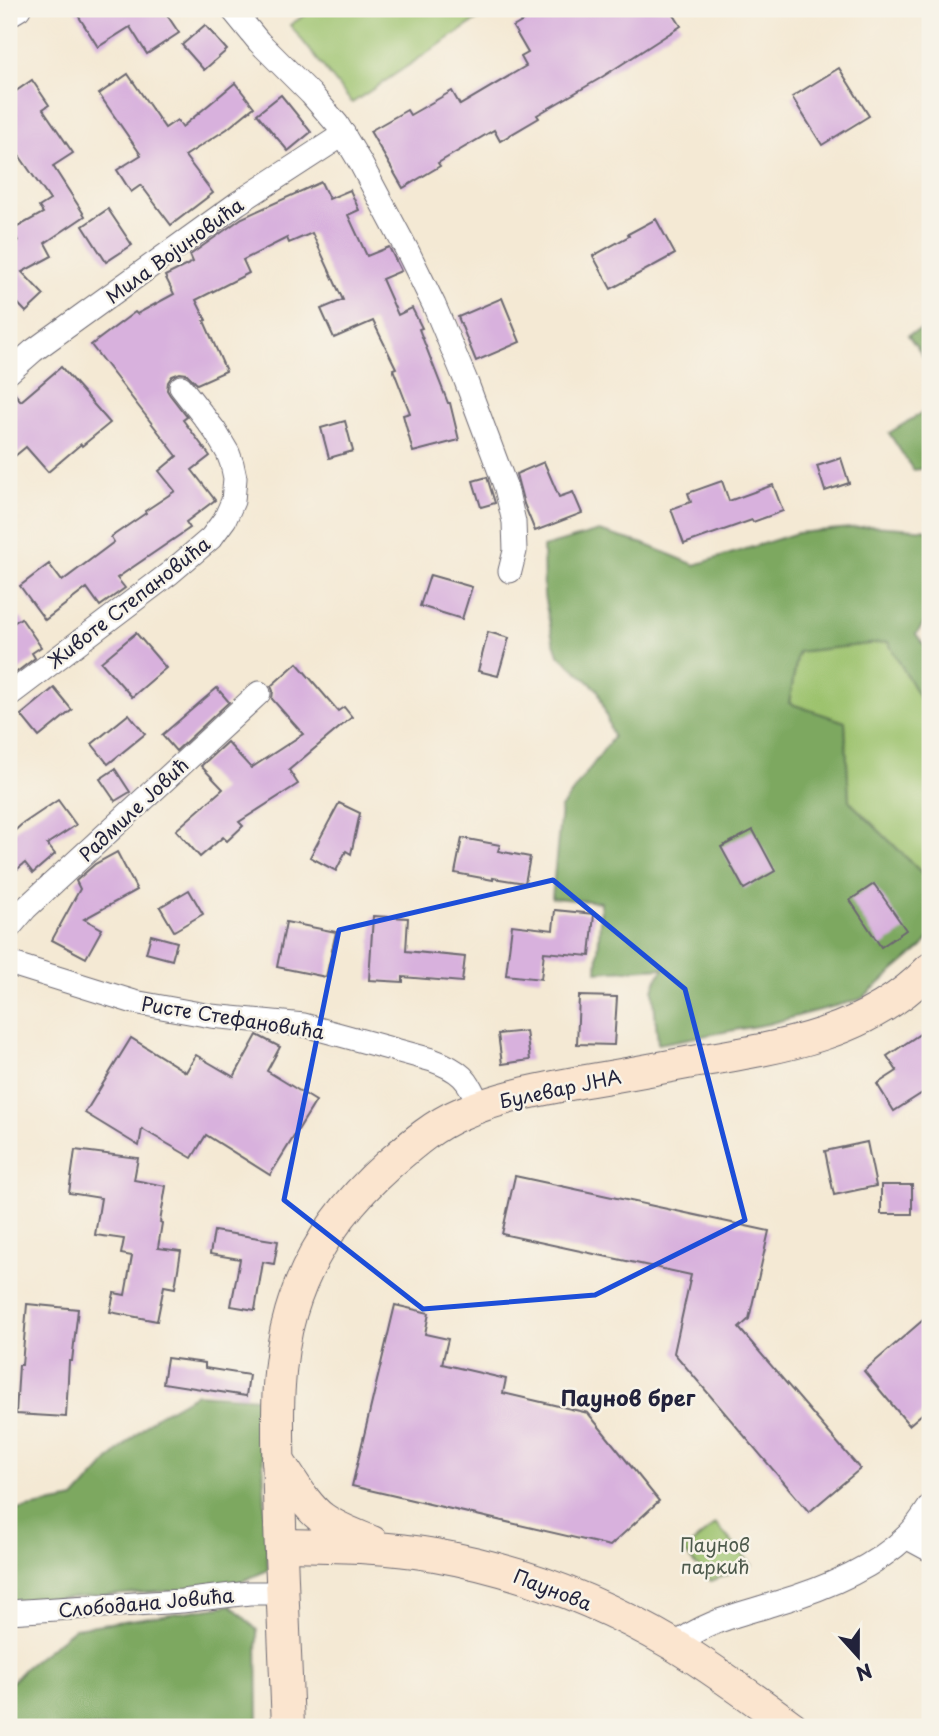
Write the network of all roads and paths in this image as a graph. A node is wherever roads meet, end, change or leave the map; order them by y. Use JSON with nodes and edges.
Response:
{"nodes":[{"id":1,"x":19,"y":9,"type":"edge"},
{"id":2,"x":232,"y":9,"type":"edge"},
{"id":3,"x":9,"y":15,"type":"edge"},
{"id":4,"x":344,"y":134,"type":"junction"},
{"id":5,"x":9,"y":372,"type":"edge"},
{"id":6,"x":181,"y":387,"type":"dead end"},
{"id":7,"x":510,"y":571,"type":"dead end"},
{"id":8,"x":259,"y":693,"type":"dead end"},
{"id":9,"x":9,"y":695,"type":"edge"},
{"id":10,"x":9,"y":928,"type":"edge"},
{"id":11,"x":9,"y":962,"type":"edge"},
{"id":12,"x":930,"y":969,"type":"edge"},
{"id":13,"x":480,"y":1106,"type":"junction"},
{"id":14,"x":278,"y":1461,"type":"junction"},
{"id":15,"x":930,"y":1506,"type":"edge"},
{"id":16,"x":906,"y":1537,"type":"junction"},
{"id":17,"x":281,"y":1545,"type":"junction"},
{"id":18,"x":386,"y":1548,"type":"junction"},
{"id":19,"x":930,"y":1550,"type":"edge"},
{"id":20,"x":283,"y":1593,"type":"junction"},
{"id":21,"x":9,"y":1612,"type":"edge"},
{"id":22,"x":674,"y":1646,"type":"junction"},
{"id":23,"x":288,"y":1727,"type":"edge"},
{"id":24,"x":792,"y":1727,"type":"edge"}],
"edges":[{"from":1,"to":3,"type":"street"},
{"from":2,"to":4,"type":"street"},
{"from":4,"to":5,"type":"street","name":"Мила Војиновића"},
{"from":4,"to":7,"type":"street"},
{"from":6,"to":9,"type":"street","name":"Животе Степановића"},
{"from":8,"to":10,"type":"street","name":"Радмиле Јовић"},
{"from":11,"to":13,"type":"street","name":"Ристе Стефановића"},
{"from":12,"to":13,"type":"main road","name":"Булевар ЈНА"},
{"from":13,"to":14,"type":"main road","name":"Булевар ЈНА"},
{"from":14,"to":17,"type":"main road","name":"Булевар ЈНА"},
{"from":14,"to":18,"type":"main road"},
{"from":15,"to":16,"type":"street"},
{"from":16,"to":19,"type":"street"},
{"from":16,"to":22,"type":"street"},
{"from":17,"to":18,"type":"main road","name":"Паунова"},
{"from":17,"to":20,"type":"main road","name":"Булевар ЈНА"},
{"from":18,"to":22,"type":"main road","name":"Паунова"},
{"from":20,"to":21,"type":"street","name":"Слободана Јовића"},
{"from":20,"to":23,"type":"main road","name":"Булевар ЈНА"},
{"from":22,"to":24,"type":"main road","name":"Паунова"}]}
